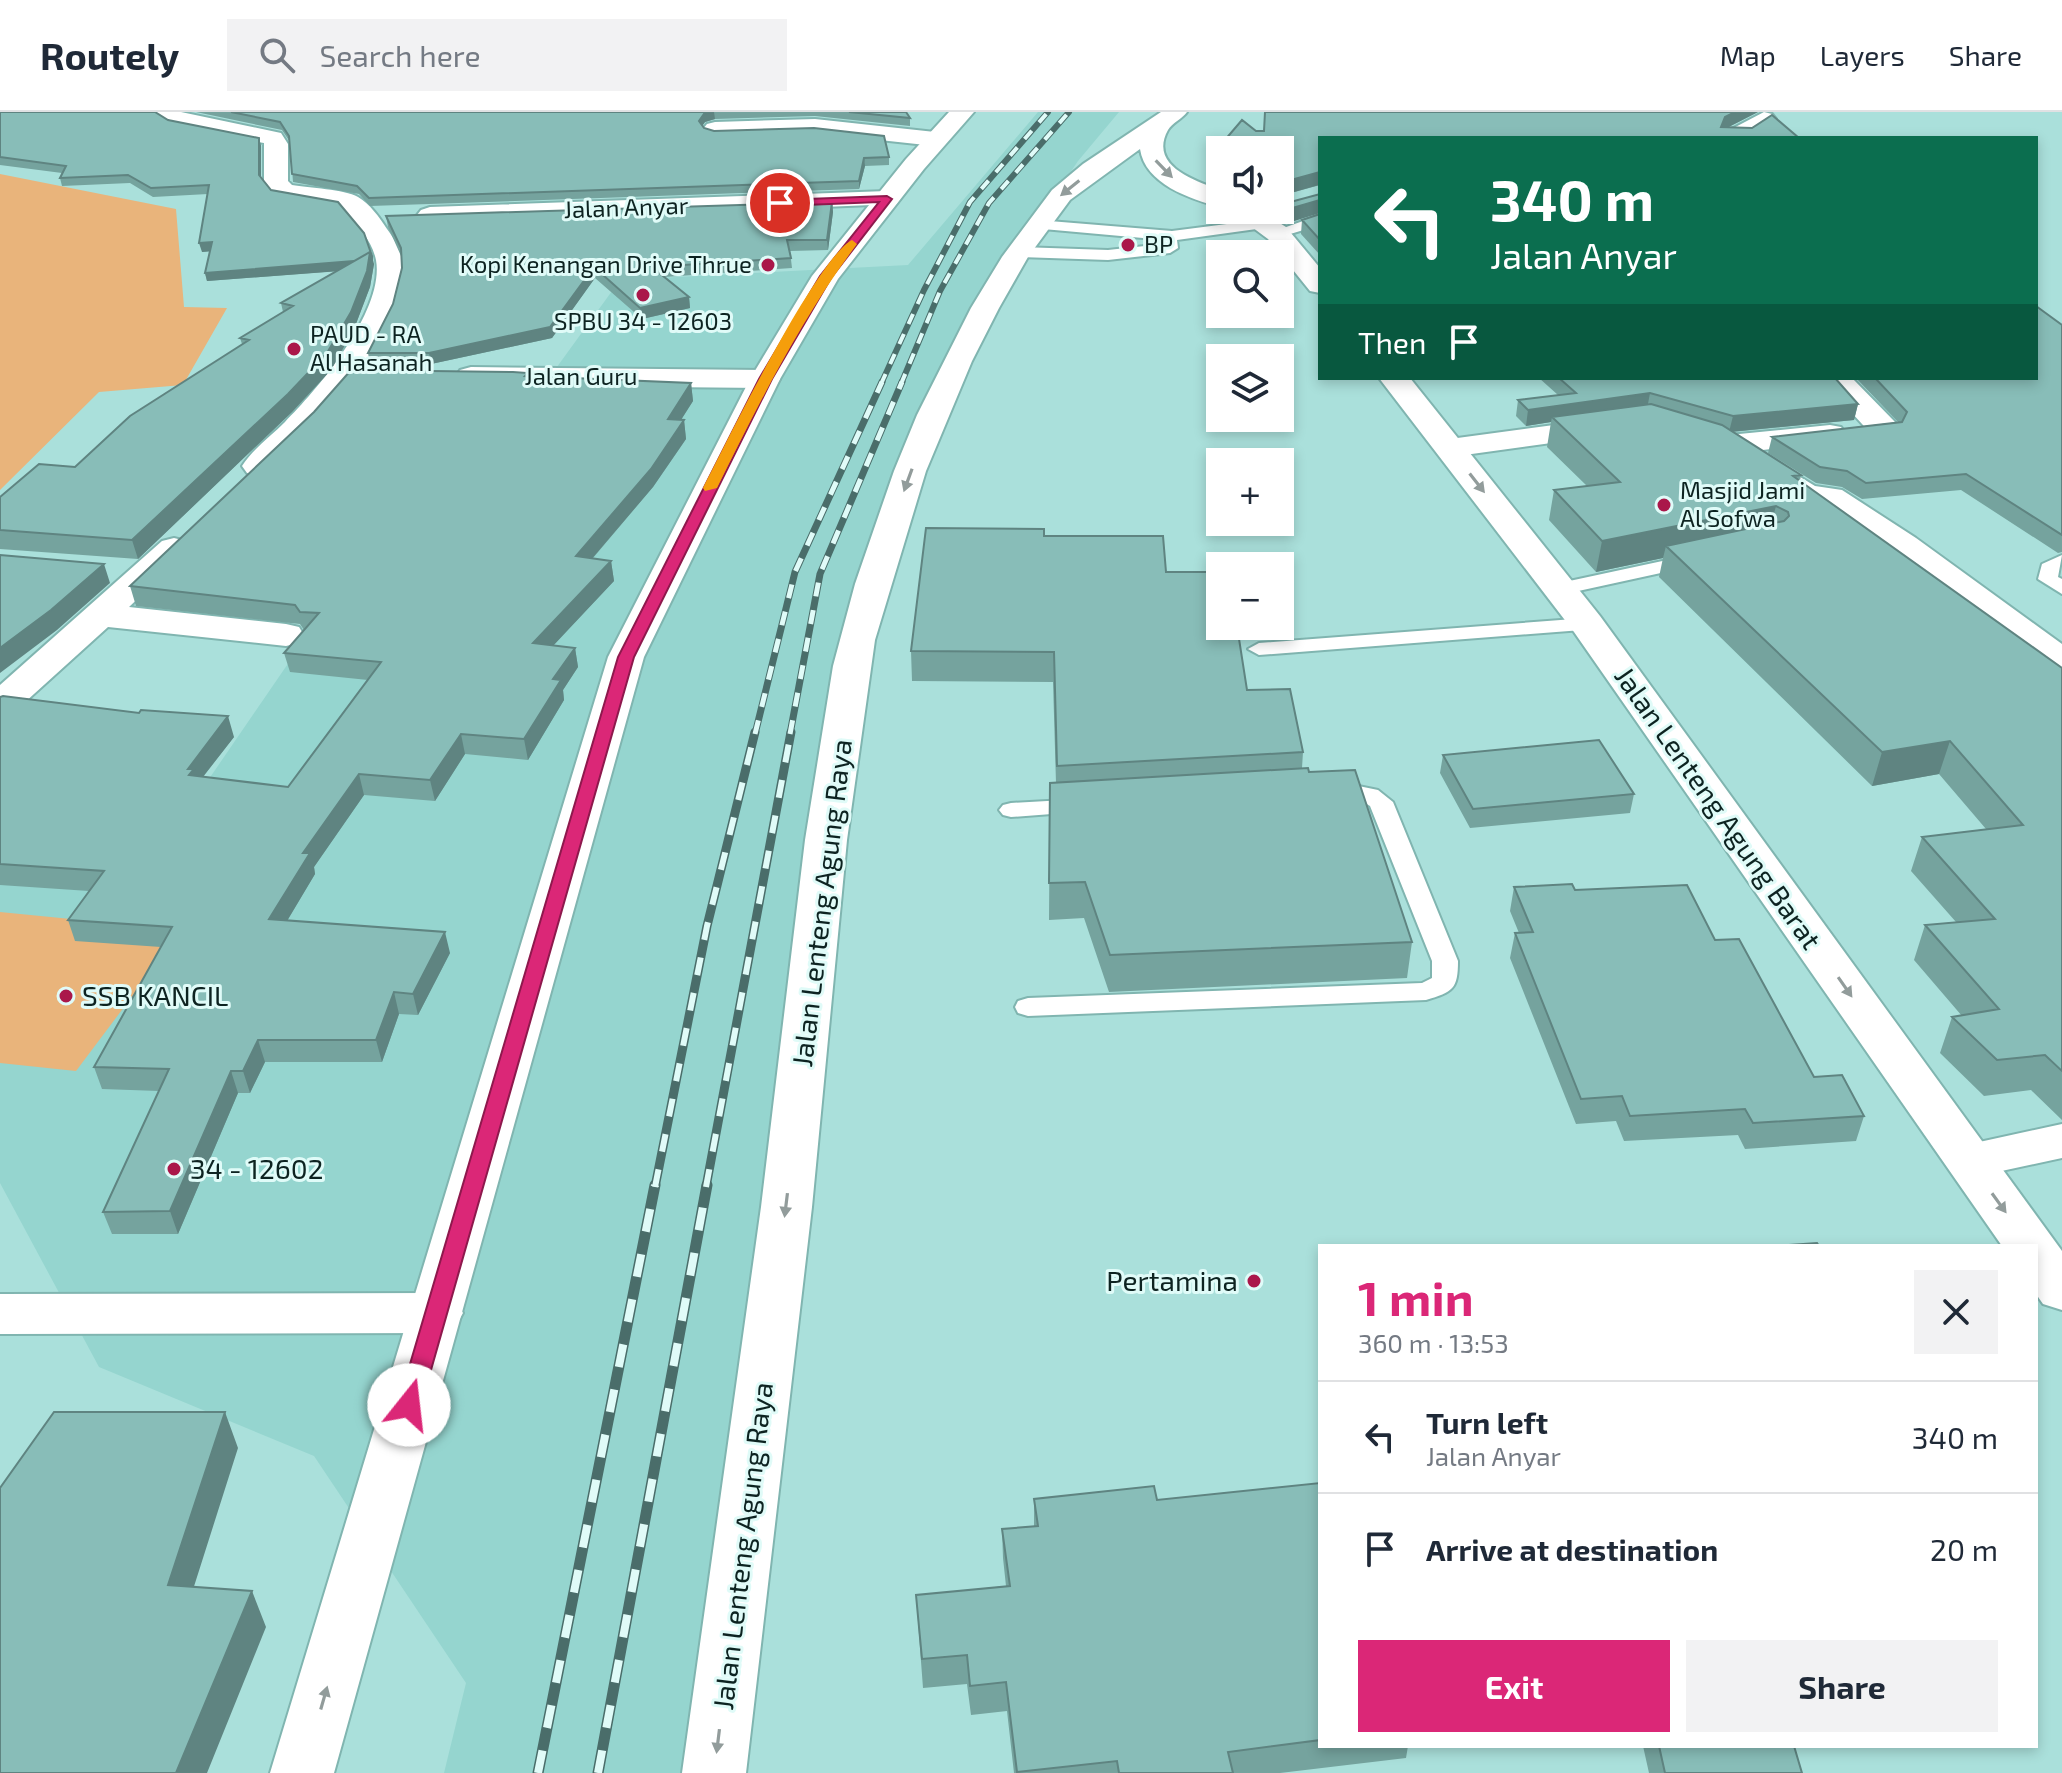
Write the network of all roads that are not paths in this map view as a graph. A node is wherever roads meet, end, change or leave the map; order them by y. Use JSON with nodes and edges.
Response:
{"nodes":[{"id":1,"x":162,"y":112,"type":"edge"},
{"id":2,"x":1764,"y":119,"type":"edge"},
{"id":3,"x":1171,"y":121,"type":"edge"},
{"id":4,"x":969,"y":122,"type":"edge"},
{"id":5,"x":715,"y":129,"type":"edge"},
{"id":6,"x":1735,"y":136,"type":"edge"},
{"id":7,"x":935,"y":139,"type":"junction"},
{"id":8,"x":1190,"y":165,"type":"dead end"},
{"id":9,"x":1206,"y":187,"type":"edge"},
{"id":10,"x":1206,"y":192,"type":"edge"},
{"id":11,"x":889,"y":196,"type":"junction"},
{"id":12,"x":365,"y":217,"type":"junction"},
{"id":13,"x":1232,"y":224,"type":"edge"},
{"id":14,"x":1287,"y":224,"type":"edge"},
{"id":15,"x":1172,"y":236,"type":"junction"},
{"id":16,"x":1028,"y":239,"type":"junction"},
{"id":17,"x":1318,"y":281,"type":"edge"},
{"id":18,"x":439,"y":376,"type":"edge"},
{"id":19,"x":765,"y":379,"type":"junction"},
{"id":20,"x":1396,"y":380,"type":"edge"},
{"id":21,"x":1837,"y":380,"type":"edge"},
{"id":22,"x":1724,"y":444,"type":"junction"},
{"id":23,"x":1450,"y":448,"type":"junction"},
{"id":24,"x":237,"y":486,"type":"edge"},
{"id":25,"x":192,"y":530,"type":"edge"},
{"id":26,"x":1712,"y":557,"type":"edge"},
{"id":27,"x":2062,"y":561,"type":"edge"},
{"id":28,"x":103,"y":570,"type":"edge"},
{"id":29,"x":147,"y":573,"type":"junction"},
{"id":30,"x":2062,"y":588,"type":"edge"},
{"id":31,"x":1560,"y":589,"type":"junction"},
{"id":32,"x":99,"y":615,"type":"junction"},
{"id":33,"x":1587,"y":624,"type":"junction"},
{"id":34,"x":286,"y":635,"type":"dead end"},
{"id":35,"x":1259,"y":649,"type":"dead end"},
{"id":36,"x":2062,"y":661,"type":"edge"},
{"id":37,"x":0,"y":705,"type":"edge"},
{"id":38,"x":1304,"y":792,"type":"edge"},
{"id":39,"x":1104,"y":805,"type":"edge"},
{"id":40,"x":1011,"y":810,"type":"dead end"},
{"id":41,"x":1028,"y":1007,"type":"dead end"},
{"id":42,"x":2062,"y":1141,"type":"edge"},
{"id":43,"x":1969,"y":1160,"type":"junction"},
{"id":44,"x":2029,"y":1244,"type":"edge"},
{"id":45,"x":2038,"y":1257,"type":"edge"},
{"id":46,"x":2062,"y":1290,"type":"edge"},
{"id":47,"x":436,"y":1313,"type":"junction"},
{"id":48,"x":0,"y":1314,"type":"edge"},
{"id":49,"x":302,"y":1773,"type":"edge"},
{"id":50,"x":714,"y":1773,"type":"edge"}],
"edges":[{"from":1,"to":12,"type":"main road"},
{"from":2,"to":6,"type":"main road"},
{"from":3,"to":10,"type":"main road","one_way":true},
{"from":3,"to":16,"type":"main road","name":"Jalan Lenteng Agung Raya","one_way":true},
{"from":4,"to":7,"type":"main road"},
{"from":4,"to":11,"type":"main road"},
{"from":5,"to":7,"type":"main road"},
{"from":7,"to":11,"type":"main road"},
{"from":8,"to":9,"type":"main road"},
{"from":11,"to":12,"type":"main road","name":"Jalan Anyar"},
{"from":11,"to":19,"type":"main road"},
{"from":12,"to":24,"type":"main road"},
{"from":13,"to":15,"type":"lane"},
{"from":14,"to":17,"type":"main road"},
{"from":15,"to":16,"type":"lane"},
{"from":15,"to":16,"type":"lane"},
{"from":16,"to":50,"type":"main road","name":"Jalan Lenteng Agung Raya","one_way":true},
{"from":18,"to":19,"type":"main road","name":"Jalan Guru"},
{"from":19,"to":47,"type":"main road"},
{"from":20,"to":23,"type":"main road","name":"Jalan Lenteng Agung Barat"},
{"from":21,"to":22,"type":"main road"},
{"from":22,"to":23,"type":"main road"},
{"from":22,"to":36,"type":"main road"},
{"from":23,"to":31,"type":"main road","name":"Jalan Lenteng Agung Barat","one_way":true},
{"from":25,"to":29,"type":"main road"},
{"from":26,"to":31,"type":"lane"},
{"from":27,"to":30,"type":"lane"},
{"from":28,"to":29,"type":"main road"},
{"from":29,"to":32,"type":"main road"},
{"from":31,"to":33,"type":"main road","name":"Jalan Lenteng Agung Barat"},
{"from":32,"to":34,"type":"main road"},
{"from":32,"to":37,"type":"main road"},
{"from":33,"to":35,"type":"lane"},
{"from":33,"to":43,"type":"main road","name":"Jalan Lenteng Agung Barat","one_way":true},
{"from":38,"to":41,"type":"lane"},
{"from":39,"to":40,"type":"lane"},
{"from":42,"to":43,"type":"main road"},
{"from":43,"to":44,"type":"main road","name":"Jalan Lenteng Agung Barat","one_way":true},
{"from":45,"to":46,"type":"main road"},
{"from":47,"to":48,"type":"main road"},
{"from":49,"to":47,"type":"main road","one_way":true}]}
